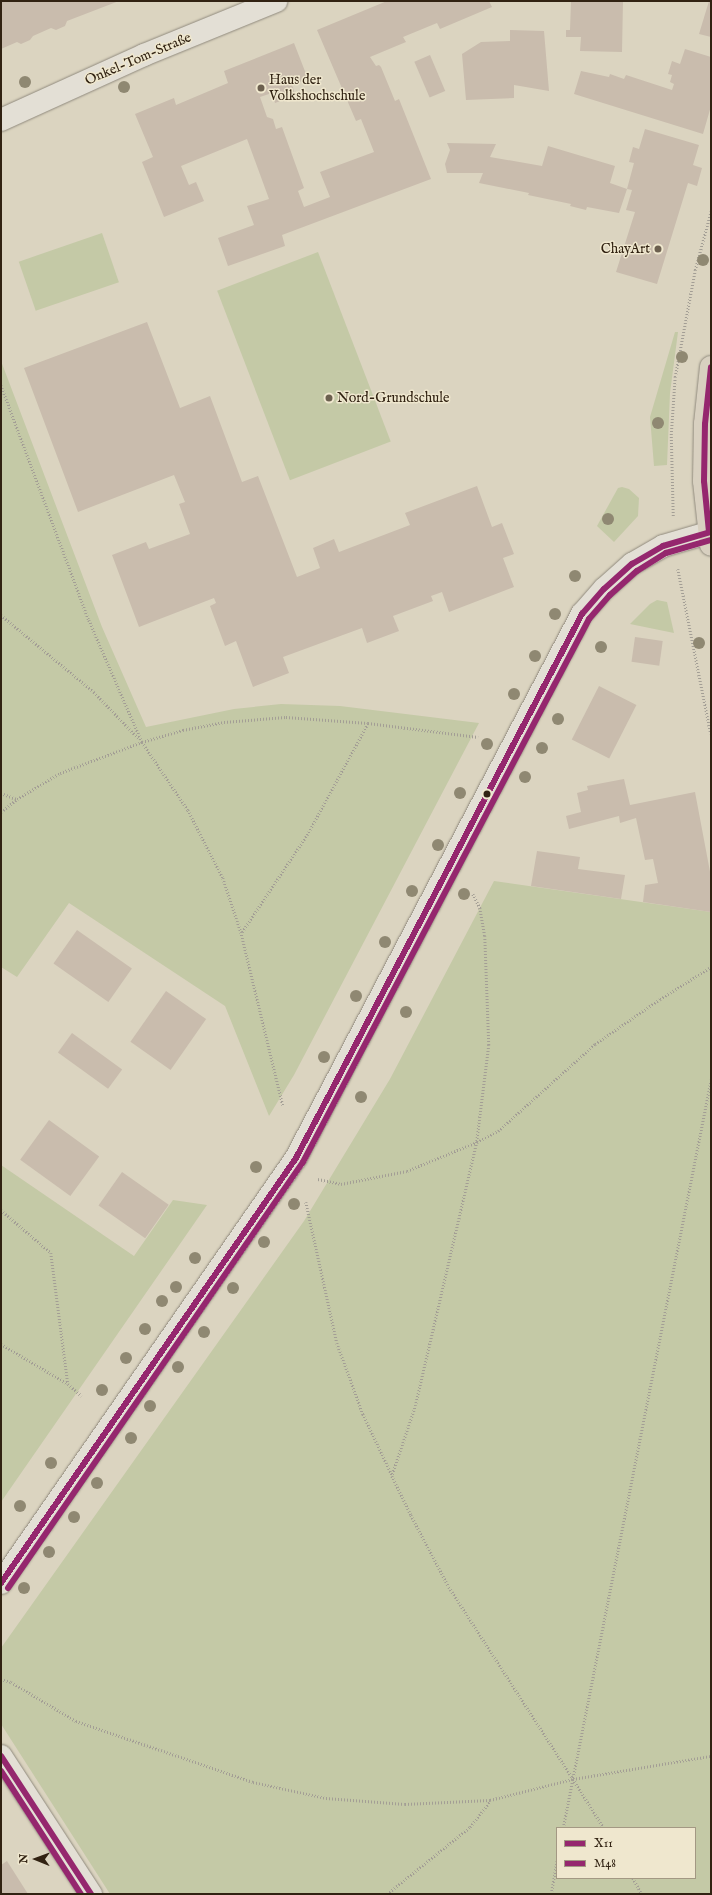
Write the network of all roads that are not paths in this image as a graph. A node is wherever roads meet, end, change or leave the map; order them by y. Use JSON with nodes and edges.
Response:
{"nodes":[{"id":1,"x":276,"y":1,"type":"edge"},
{"id":2,"x":1,"y":120,"type":"edge"},
{"id":3,"x":711,"y":367,"type":"edge"},
{"id":4,"x":710,"y":536,"type":"edge"},
{"id":5,"x":1,"y":1583,"type":"edge"},
{"id":6,"x":1,"y":1756,"type":"edge"},
{"id":7,"x":91,"y":1894,"type":"edge"}],
"edges":[{"from":1,"to":2,"type":"street","name":"Onkel-Tom-Straße"},
{"from":3,"to":4,"type":"main road"},
{"from":4,"to":5,"type":"street"},
{"from":6,"to":7,"type":"street"}]}
